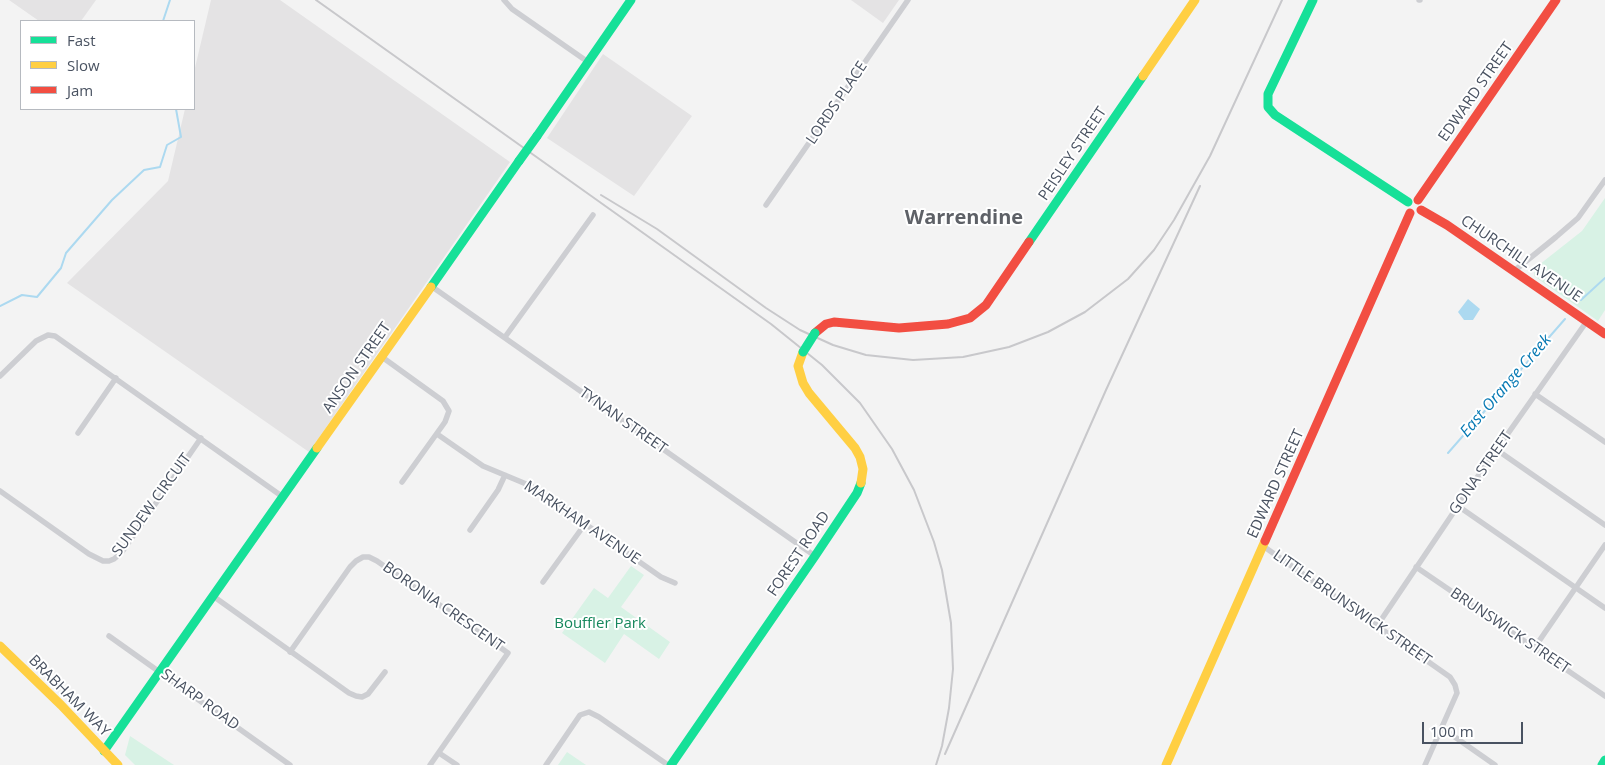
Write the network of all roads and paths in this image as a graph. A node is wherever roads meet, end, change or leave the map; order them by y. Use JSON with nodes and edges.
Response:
{"nodes":[{"id":1,"x":504,"y":0,"type":"edge"},
{"id":2,"x":631,"y":0,"type":"edge"},
{"id":3,"x":908,"y":0,"type":"edge"},
{"id":4,"x":1195,"y":0,"type":"edge"},
{"id":5,"x":1313,"y":0,"type":"edge"},
{"id":6,"x":1556,"y":0,"type":"edge"},
{"id":7,"x":588,"y":62,"type":"junction"},
{"id":8,"x":1605,"y":180,"type":"edge"},
{"id":9,"x":1418,"y":200,"type":"junction"},
{"id":10,"x":1408,"y":202,"type":"junction"},
{"id":11,"x":766,"y":205,"type":"dead end"},
{"id":12,"x":1421,"y":210,"type":"junction"},
{"id":13,"x":1410,"y":213,"type":"junction"},
{"id":14,"x":593,"y":215,"type":"dead end"},
{"id":15,"x":1514,"y":271,"type":"junction"},
{"id":16,"x":432,"y":286,"type":"junction"},
{"id":17,"x":1588,"y":321,"type":"junction"},
{"id":18,"x":1605,"y":334,"type":"edge"},
{"id":19,"x":505,"y":337,"type":"junction"},
{"id":20,"x":803,"y":352,"type":"joint"},
{"id":21,"x":382,"y":357,"type":"junction"},
{"id":22,"x":0,"y":376,"type":"edge"},
{"id":23,"x":116,"y":378,"type":"junction"},
{"id":24,"x":1535,"y":394,"type":"junction"},
{"id":25,"x":78,"y":433,"type":"dead end"},
{"id":26,"x":437,"y":434,"type":"junction"},
{"id":27,"x":200,"y":438,"type":"junction"},
{"id":28,"x":1605,"y":442,"type":"edge"},
{"id":29,"x":1497,"y":450,"type":"junction"},
{"id":30,"x":505,"y":475,"type":"junction"},
{"id":31,"x":402,"y":482,"type":"dead end"},
{"id":32,"x":0,"y":491,"type":"edge"},
{"id":33,"x":284,"y":497,"type":"junction"},
{"id":34,"x":1458,"y":506,"type":"junction"},
{"id":35,"x":585,"y":524,"type":"junction"},
{"id":36,"x":1605,"y":525,"type":"edge"},
{"id":37,"x":470,"y":530,"type":"dead end"},
{"id":38,"x":1605,"y":545,"type":"edge"},
{"id":39,"x":1263,"y":546,"type":"junction"},
{"id":40,"x":815,"y":556,"type":"junction"},
{"id":41,"x":1416,"y":567,"type":"junction"},
{"id":42,"x":544,"y":582,"type":"dead end"},
{"id":43,"x":675,"y":583,"type":"dead end"},
{"id":44,"x":1575,"y":587,"type":"junction"},
{"id":45,"x":213,"y":596,"type":"junction"},
{"id":46,"x":1605,"y":608,"type":"edge"},
{"id":47,"x":1377,"y":626,"type":"junction"},
{"id":48,"x":108,"y":636,"type":"dead end"},
{"id":49,"x":0,"y":646,"type":"edge"},
{"id":50,"x":1534,"y":647,"type":"junction"},
{"id":51,"x":290,"y":652,"type":"junction"},
{"id":52,"x":160,"y":672,"type":"junction"},
{"id":53,"x":385,"y":672,"type":"dead end"},
{"id":54,"x":1605,"y":696,"type":"edge"},
{"id":55,"x":1442,"y":728,"type":"junction"},
{"id":56,"x":104,"y":750,"type":"junction"},
{"id":57,"x":439,"y":753,"type":"junction"},
{"id":58,"x":1605,"y":760,"type":"edge"},
{"id":59,"x":118,"y":765,"type":"edge"},
{"id":60,"x":290,"y":765,"type":"edge"},
{"id":61,"x":430,"y":765,"type":"edge"},
{"id":62,"x":457,"y":765,"type":"edge"},
{"id":63,"x":546,"y":765,"type":"edge"},
{"id":64,"x":670,"y":765,"type":"edge"},
{"id":65,"x":1166,"y":765,"type":"edge"},
{"id":66,"x":1425,"y":765,"type":"edge"},
{"id":67,"x":1496,"y":765,"type":"edge"},
{"id":68,"x":1602,"y":765,"type":"edge"}],
"edges":[{"from":1,"to":7,"type":"street"},
{"from":2,"to":7,"type":"street","name":"ANSON STREET"},
{"from":3,"to":11,"type":"street","name":"LORDS PLACE"},
{"from":4,"to":20,"type":"street","name":"PEISLEY STREET","bridge":true},
{"from":5,"to":10,"type":"street"},
{"from":6,"to":9,"type":"street","name":"EDWARD STREET"},
{"from":7,"to":16,"type":"street","name":"ANSON STREET","bridge":true},
{"from":8,"to":15,"type":"street"},
{"from":9,"to":10,"type":"street"},
{"from":9,"to":12,"type":"street"},
{"from":10,"to":13,"type":"street"},
{"from":12,"to":13,"type":"street"},
{"from":12,"to":15,"type":"street","name":"CHURCHILL AVENUE"},
{"from":13,"to":39,"type":"street","name":"EDWARD STREET"},
{"from":14,"to":19,"type":"street"},
{"from":15,"to":17,"type":"street","name":"CHURCHILL AVENUE"},
{"from":16,"to":19,"type":"street","name":"TYNAN STREET"},
{"from":16,"to":21,"type":"street","name":"ANSON STREET"},
{"from":17,"to":18,"type":"street","name":"CHURCHILL AVENUE"},
{"from":17,"to":24,"type":"street","name":"GONA STREET"},
{"from":19,"to":40,"type":"street","name":"TYNAN STREET"},
{"from":20,"to":40,"type":"street","name":"FOREST ROAD"},
{"from":21,"to":26,"type":"street"},
{"from":21,"to":33,"type":"street","name":"ANSON STREET"},
{"from":22,"to":23,"type":"street","name":"SUNDEW CIRCUIT"},
{"from":23,"to":25,"type":"street"},
{"from":23,"to":27,"type":"street","name":"SUNDEW CIRCUIT"},
{"from":24,"to":28,"type":"street"},
{"from":24,"to":29,"type":"street","name":"GONA STREET"},
{"from":26,"to":30,"type":"street","name":"MARKHAM AVENUE"},
{"from":26,"to":31,"type":"street"},
{"from":27,"to":32,"type":"street","name":"SUNDEW CIRCUIT"},
{"from":27,"to":33,"type":"street","name":"SUNDEW CIRCUIT"},
{"from":29,"to":34,"type":"street","name":"GONA STREET"},
{"from":29,"to":36,"type":"street"},
{"from":30,"to":35,"type":"street","name":"MARKHAM AVENUE"},
{"from":30,"to":37,"type":"street"},
{"from":33,"to":45,"type":"street","name":"ANSON STREET"},
{"from":34,"to":41,"type":"street","name":"GONA STREET"},
{"from":34,"to":44,"type":"street"},
{"from":35,"to":42,"type":"street"},
{"from":35,"to":43,"type":"street","name":"MARKHAM AVENUE"},
{"from":38,"to":44,"type":"street"},
{"from":39,"to":47,"type":"street","name":"LITTLE BRUNSWICK STREET"},
{"from":39,"to":65,"type":"street","name":"EDWARD STREET"},
{"from":40,"to":64,"type":"street","name":"FOREST ROAD"},
{"from":41,"to":47,"type":"street","name":"GONA STREET"},
{"from":41,"to":50,"type":"street","name":"BRUNSWICK STREET"},
{"from":44,"to":46,"type":"street"},
{"from":44,"to":50,"type":"street"},
{"from":45,"to":51,"type":"street"},
{"from":45,"to":52,"type":"street","name":"ANSON STREET"},
{"from":47,"to":55,"type":"street","name":"LITTLE BRUNSWICK STREET"},
{"from":48,"to":52,"type":"street","name":"SHARP ROAD"},
{"from":49,"to":56,"type":"street","name":"BRABHAM WAY"},
{"from":50,"to":54,"type":"street","name":"BRUNSWICK STREET"},
{"from":51,"to":53,"type":"street"},
{"from":51,"to":57,"type":"street","name":"BORONIA CRESCENT"},
{"from":52,"to":56,"type":"street","name":"ANSON STREET"},
{"from":52,"to":60,"type":"street","name":"SHARP ROAD"},
{"from":55,"to":66,"type":"street"},
{"from":55,"to":67,"type":"street"},
{"from":56,"to":59,"type":"street","name":"BRABHAM WAY"},
{"from":57,"to":61,"type":"street","name":"BORONIA CRESCENT"},
{"from":57,"to":62,"type":"street"},
{"from":58,"to":68,"type":"street"},
{"from":63,"to":64,"type":"street"}]}
